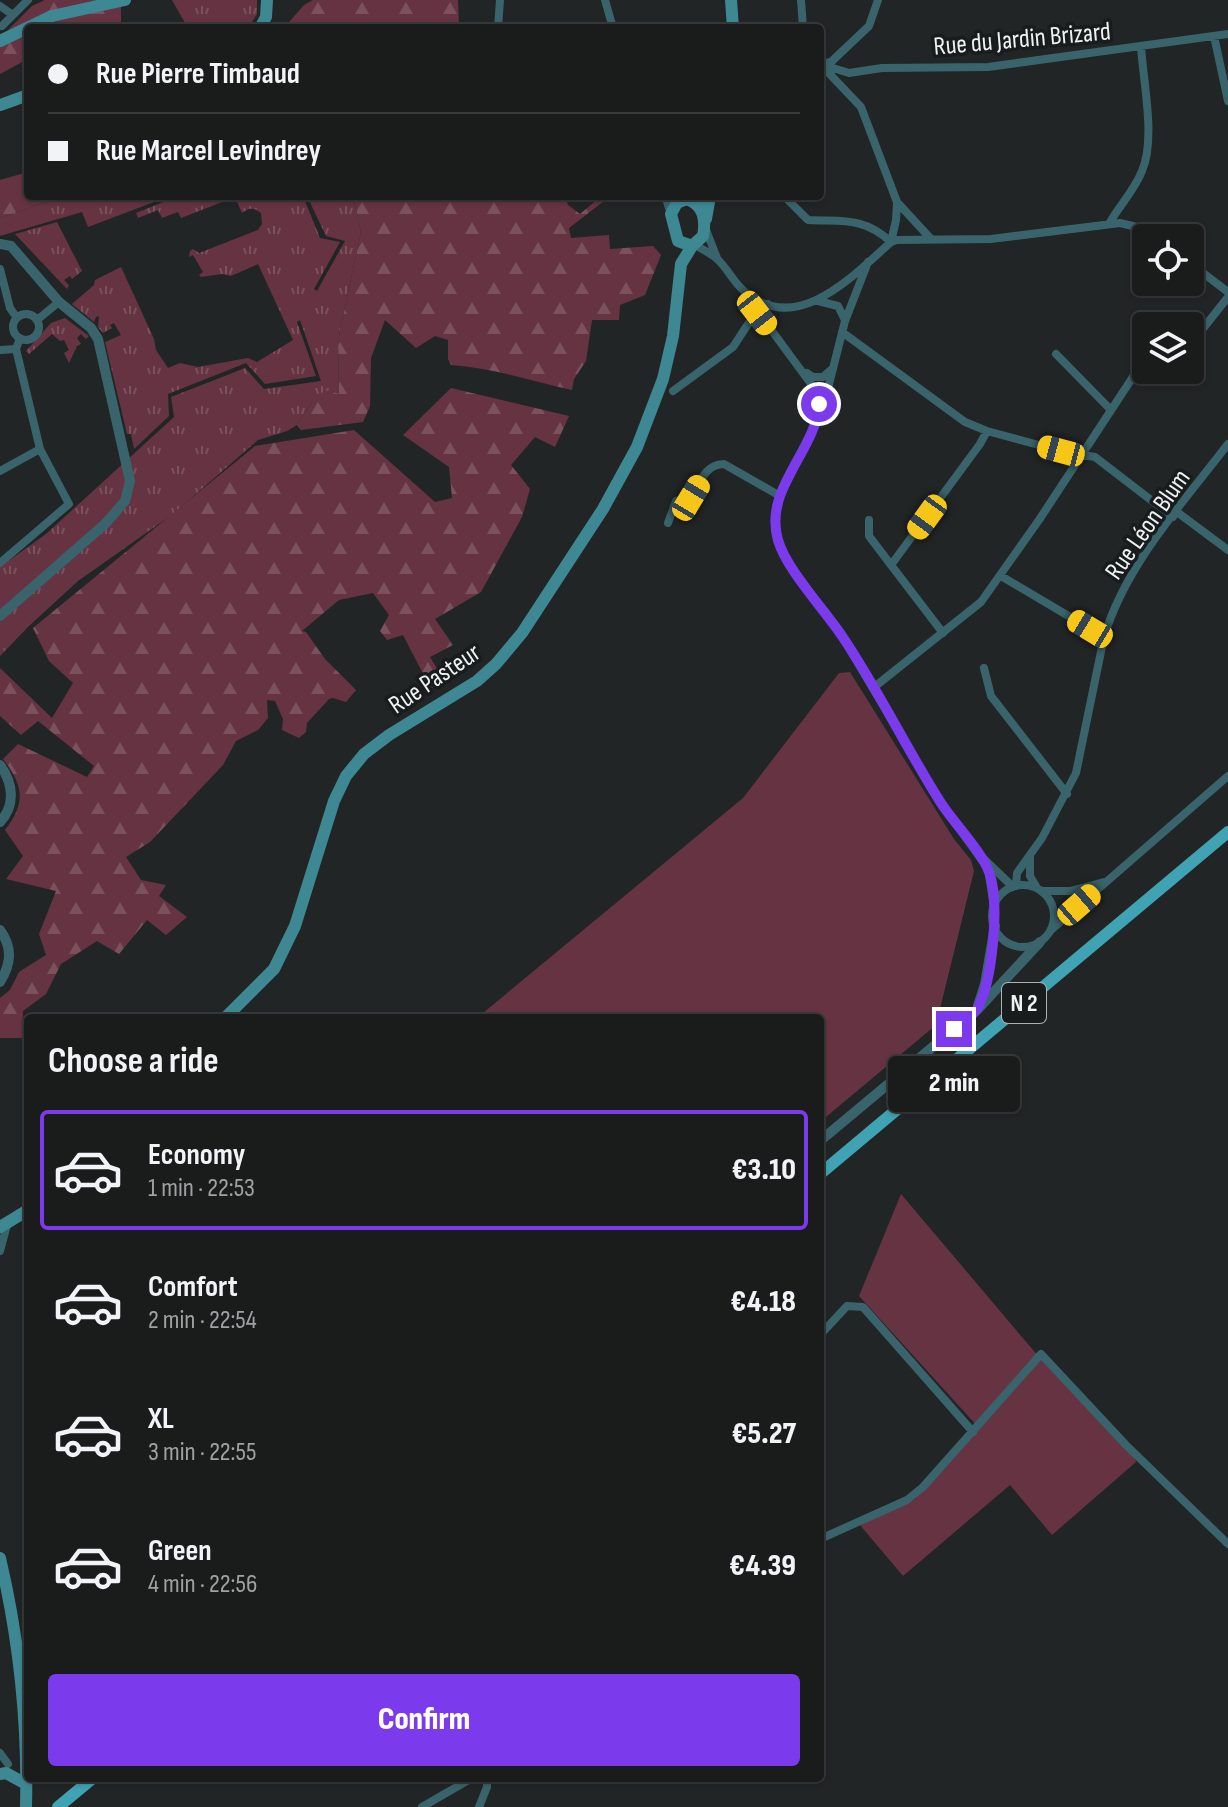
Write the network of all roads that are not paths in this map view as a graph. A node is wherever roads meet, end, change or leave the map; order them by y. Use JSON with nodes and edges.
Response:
{"nodes":[{"id":1,"x":28,"y":0,"type":"edge"},
{"id":2,"x":125,"y":0,"type":"edge"},
{"id":3,"x":267,"y":0,"type":"edge"},
{"id":4,"x":500,"y":0,"type":"edge"},
{"id":5,"x":605,"y":0,"type":"edge"},
{"id":6,"x":731,"y":0,"type":"edge"},
{"id":7,"x":801,"y":0,"type":"edge"},
{"id":8,"x":878,"y":0,"type":"edge"},
{"id":9,"x":0,"y":6,"type":"edge"},
{"id":10,"x":13,"y":15,"type":"junction"},
{"id":11,"x":35,"y":24,"type":"edge"},
{"id":12,"x":262,"y":24,"type":"edge"},
{"id":13,"x":498,"y":24,"type":"edge"},
{"id":14,"x":612,"y":24,"type":"edge"},
{"id":15,"x":733,"y":24,"type":"edge"},
{"id":16,"x":803,"y":24,"type":"edge"},
{"id":17,"x":2,"y":26,"type":"edge"},
{"id":18,"x":24,"y":29,"type":"edge"},
{"id":19,"x":1228,"y":34,"type":"edge"},
{"id":20,"x":1214,"y":36,"type":"junction"},
{"id":21,"x":0,"y":41,"type":"edge"},
{"id":22,"x":1141,"y":46,"type":"junction"},
{"id":23,"x":824,"y":63,"type":"edge"},
{"id":24,"x":824,"y":65,"type":"edge"},
{"id":25,"x":824,"y":68,"type":"edge"},
{"id":26,"x":24,"y":96,"type":"edge"},
{"id":27,"x":1228,"y":101,"type":"edge"},
{"id":28,"x":0,"y":105,"type":"edge"},
{"id":29,"x":666,"y":200,"type":"edge"},
{"id":30,"x":685,"y":200,"type":"edge"},
{"id":31,"x":692,"y":200,"type":"edge"},
{"id":32,"x":709,"y":200,"type":"edge"},
{"id":33,"x":788,"y":200,"type":"edge"},
{"id":34,"x":897,"y":202,"type":"junction"},
{"id":35,"x":671,"y":214,"type":"junction"},
{"id":36,"x":1109,"y":224,"type":"junction"},
{"id":37,"x":705,"y":225,"type":"junction"},
{"id":38,"x":1132,"y":226,"type":"edge"},
{"id":39,"x":676,"y":238,"type":"junction"},
{"id":40,"x":931,"y":239,"type":"junction"},
{"id":41,"x":891,"y":242,"type":"junction"},
{"id":42,"x":6,"y":245,"type":"edge"},
{"id":43,"x":693,"y":245,"type":"junction"},
{"id":44,"x":717,"y":259,"type":"junction"},
{"id":45,"x":868,"y":262,"type":"junction"},
{"id":46,"x":0,"y":269,"type":"edge"},
{"id":47,"x":680,"y":272,"type":"junction"},
{"id":48,"x":1204,"y":274,"type":"edge"},
{"id":49,"x":742,"y":290,"type":"junction"},
{"id":50,"x":1228,"y":294,"type":"edge"},
{"id":51,"x":818,"y":301,"type":"junction"},
{"id":52,"x":59,"y":302,"type":"junction"},
{"id":53,"x":768,"y":304,"type":"junction"},
{"id":54,"x":757,"y":313,"type":"junction"},
{"id":55,"x":17,"y":318,"type":"junction"},
{"id":56,"x":37,"y":320,"type":"junction"},
{"id":57,"x":845,"y":321,"type":"junction"},
{"id":58,"x":1204,"y":327,"type":"edge"},
{"id":59,"x":842,"y":332,"type":"junction"},
{"id":60,"x":20,"y":338,"type":"junction"},
{"id":61,"x":16,"y":349,"type":"junction"},
{"id":62,"x":0,"y":350,"type":"edge"},
{"id":63,"x":1056,"y":354,"type":"dead end"},
{"id":64,"x":834,"y":367,"type":"junction"},
{"id":65,"x":800,"y":368,"type":"junction"},
{"id":66,"x":1132,"y":378,"type":"edge"},
{"id":67,"x":673,"y":391,"type":"dead end"},
{"id":68,"x":1111,"y":410,"type":"junction"},
{"id":69,"x":815,"y":421,"type":"junction"},
{"id":70,"x":987,"y":431,"type":"junction"},
{"id":71,"x":1228,"y":444,"type":"edge"},
{"id":72,"x":40,"y":449,"type":"junction"},
{"id":73,"x":1082,"y":455,"type":"junction"},
{"id":74,"x":0,"y":471,"type":"edge"},
{"id":75,"x":780,"y":496,"type":"junction"},
{"id":76,"x":1175,"y":514,"type":"junction"},
{"id":77,"x":869,"y":520,"type":"dead end"},
{"id":78,"x":668,"y":523,"type":"dead end"},
{"id":79,"x":1228,"y":550,"type":"edge"},
{"id":80,"x":0,"y":563,"type":"edge"},
{"id":81,"x":891,"y":565,"type":"junction"},
{"id":82,"x":1001,"y":576,"type":"junction"},
{"id":83,"x":0,"y":616,"type":"edge"},
{"id":84,"x":943,"y":633,"type":"junction"},
{"id":85,"x":1104,"y":637,"type":"junction"},
{"id":86,"x":984,"y":668,"type":"dead end"},
{"id":87,"x":873,"y":688,"type":"junction"},
{"id":88,"x":0,"y":765,"type":"edge"},
{"id":89,"x":1228,"y":776,"type":"edge"},
{"id":90,"x":1067,"y":794,"type":"junction"},
{"id":91,"x":0,"y":822,"type":"edge"},
{"id":92,"x":1228,"y":832,"type":"edge"},
{"id":93,"x":1030,"y":855,"type":"junction"},
{"id":94,"x":980,"y":856,"type":"junction"},
{"id":95,"x":995,"y":868,"type":"junction"},
{"id":96,"x":1104,"y":882,"type":"junction"},
{"id":97,"x":1014,"y":887,"type":"junction"},
{"id":98,"x":1040,"y":890,"type":"junction"},
{"id":99,"x":994,"y":907,"type":"junction"},
{"id":100,"x":995,"y":926,"type":"junction"},
{"id":101,"x":0,"y":930,"type":"edge"},
{"id":102,"x":1051,"y":930,"type":"junction"},
{"id":103,"x":1040,"y":942,"type":"junction"},
{"id":104,"x":0,"y":982,"type":"edge"},
{"id":105,"x":977,"y":1010,"type":"junction"},
{"id":106,"x":229,"y":1014,"type":"edge"},
{"id":107,"x":824,"y":1138,"type":"edge"},
{"id":108,"x":824,"y":1171,"type":"edge"},
{"id":109,"x":24,"y":1213,"type":"edge"},
{"id":110,"x":4,"y":1226,"type":"edge"},
{"id":111,"x":0,"y":1251,"type":"edge"},
{"id":112,"x":824,"y":1331,"type":"edge"},
{"id":113,"x":973,"y":1432,"type":"junction"},
{"id":114,"x":824,"y":1537,"type":"edge"},
{"id":115,"x":1228,"y":1544,"type":"edge"},
{"id":116,"x":0,"y":1558,"type":"edge"},
{"id":117,"x":24,"y":1734,"type":"edge"},
{"id":118,"x":0,"y":1753,"type":"edge"},
{"id":119,"x":24,"y":1759,"type":"edge"},
{"id":120,"x":3,"y":1770,"type":"edge"},
{"id":121,"x":88,"y":1782,"type":"edge"},
{"id":122,"x":465,"y":1782,"type":"edge"},
{"id":123,"x":487,"y":1782,"type":"edge"},
{"id":124,"x":26,"y":1784,"type":"joint"},
{"id":125,"x":26,"y":1807,"type":"edge"},
{"id":126,"x":58,"y":1807,"type":"edge"},
{"id":127,"x":422,"y":1807,"type":"edge"},
{"id":128,"x":479,"y":1807,"type":"edge"}],
"edges":[{"from":1,"to":10,"type":"street"},
{"from":2,"to":11,"type":"main road"},
{"from":3,"to":12,"type":"main road"},
{"from":4,"to":13,"type":"street"},
{"from":5,"to":14,"type":"street"},
{"from":6,"to":15,"type":"main road"},
{"from":7,"to":16,"type":"street"},
{"from":8,"to":23,"type":"street"},
{"from":9,"to":10,"type":"street"},
{"from":10,"to":17,"type":"street"},
{"from":18,"to":21,"type":"main road"},
{"from":19,"to":20,"type":"street","name":"Rue du Jardin Brizard"},
{"from":20,"to":22,"type":"street","name":"Rue du Jardin Brizard"},
{"from":20,"to":27,"type":"street"},
{"from":22,"to":24,"type":"street","name":"Rue du Jardin Brizard"},
{"from":22,"to":36,"type":"street"},
{"from":25,"to":34,"type":"street"},
{"from":26,"to":28,"type":"main road"},
{"from":29,"to":35,"type":"street"},
{"from":30,"to":35,"type":"main road"},
{"from":31,"to":37,"type":"main road"},
{"from":32,"to":37,"type":"main road"},
{"from":33,"to":41,"type":"street"},
{"from":34,"to":40,"type":"street"},
{"from":34,"to":41,"type":"street"},
{"from":35,"to":39,"type":"main road"},
{"from":36,"to":38,"type":"street"},
{"from":36,"to":40,"type":"street"},
{"from":37,"to":43,"type":"main road"},
{"from":37,"to":44,"type":"street"},
{"from":39,"to":43,"type":"main road"},
{"from":39,"to":47,"type":"main road","name":"Rue Pasteur"},
{"from":40,"to":41,"type":"street"},
{"from":41,"to":45,"type":"street"},
{"from":42,"to":52,"type":"street"},
{"from":43,"to":44,"type":"street"},
{"from":43,"to":47,"type":"main road","name":"Rue Pasteur"},
{"from":44,"to":49,"type":"street"},
{"from":45,"to":51,"type":"street"},
{"from":45,"to":57,"type":"street"},
{"from":46,"to":55,"type":"street"},
{"from":47,"to":106,"type":"main road","name":"Rue Pasteur"},
{"from":48,"to":50,"type":"street"},
{"from":49,"to":53,"type":"street"},
{"from":49,"to":54,"type":"street"},
{"from":50,"to":58,"type":"street"},
{"from":51,"to":53,"type":"street"},
{"from":51,"to":57,"type":"street"},
{"from":52,"to":56,"type":"street"},
{"from":52,"to":83,"type":"street"},
{"from":53,"to":54,"type":"street"},
{"from":54,"to":65,"type":"street"},
{"from":54,"to":67,"type":"street"},
{"from":55,"to":56,"type":"street"},
{"from":55,"to":60,"type":"street"},
{"from":56,"to":60,"type":"street"},
{"from":57,"to":59,"type":"street"},
{"from":59,"to":64,"type":"street"},
{"from":59,"to":70,"type":"street"},
{"from":60,"to":61,"type":"street"},
{"from":61,"to":62,"type":"street"},
{"from":61,"to":72,"type":"street"},
{"from":63,"to":68,"type":"street"},
{"from":64,"to":65,"type":"street"},
{"from":64,"to":69,"type":"street"},
{"from":65,"to":69,"type":"street"},
{"from":66,"to":68,"type":"street"},
{"from":68,"to":73,"type":"street"},
{"from":69,"to":75,"type":"street"},
{"from":70,"to":73,"type":"street"},
{"from":70,"to":81,"type":"street"},
{"from":71,"to":76,"type":"street","name":"Rue Léon Blum"},
{"from":72,"to":74,"type":"street"},
{"from":72,"to":80,"type":"street"},
{"from":73,"to":76,"type":"street"},
{"from":73,"to":82,"type":"street"},
{"from":75,"to":78,"type":"street"},
{"from":75,"to":87,"type":"street"},
{"from":76,"to":79,"type":"street"},
{"from":76,"to":85,"type":"street","name":"Rue Léon Blum"},
{"from":77,"to":81,"type":"street"},
{"from":81,"to":84,"type":"street"},
{"from":82,"to":84,"type":"street"},
{"from":82,"to":85,"type":"street"},
{"from":84,"to":87,"type":"street"},
{"from":85,"to":90,"type":"street","name":"Rue Léon Blum"},
{"from":86,"to":90,"type":"street"},
{"from":87,"to":94,"type":"street"},
{"from":88,"to":91,"type":"street"},
{"from":89,"to":96,"type":"street"},
{"from":90,"to":93,"type":"street","name":"Rue Léon Blum"},
{"from":92,"to":108,"type":"main road","number":"N 2"},
{"from":93,"to":95,"type":"street"},
{"from":93,"to":97,"type":"street","name":"Rue Léon Blum"},
{"from":93,"to":98,"type":"street"},
{"from":94,"to":95,"type":"street"},
{"from":94,"to":99,"type":"street"},
{"from":95,"to":97,"type":"street"},
{"from":96,"to":98,"type":"street"},
{"from":96,"to":102,"type":"street"},
{"from":97,"to":98,"type":"street"},
{"from":97,"to":99,"type":"street"},
{"from":98,"to":102,"type":"street"},
{"from":99,"to":100,"type":"street"},
{"from":100,"to":103,"type":"street"},
{"from":100,"to":105,"type":"street"},
{"from":101,"to":104,"type":"street"},
{"from":102,"to":103,"type":"street"},
{"from":103,"to":105,"type":"street"},
{"from":105,"to":107,"type":"street"},
{"from":109,"to":110,"type":"main road"},
{"from":110,"to":111,"type":"street"},
{"from":112,"to":113,"type":"street"},
{"from":113,"to":114,"type":"street"},
{"from":113,"to":115,"type":"street"},
{"from":116,"to":117,"type":"main road"},
{"from":118,"to":120,"type":"street"},
{"from":119,"to":120,"type":"main road"},
{"from":120,"to":124,"type":"main road"},
{"from":121,"to":126,"type":"main road"},
{"from":122,"to":127,"type":"street"},
{"from":123,"to":128,"type":"street"},
{"from":124,"to":125,"type":"main road"}]}
